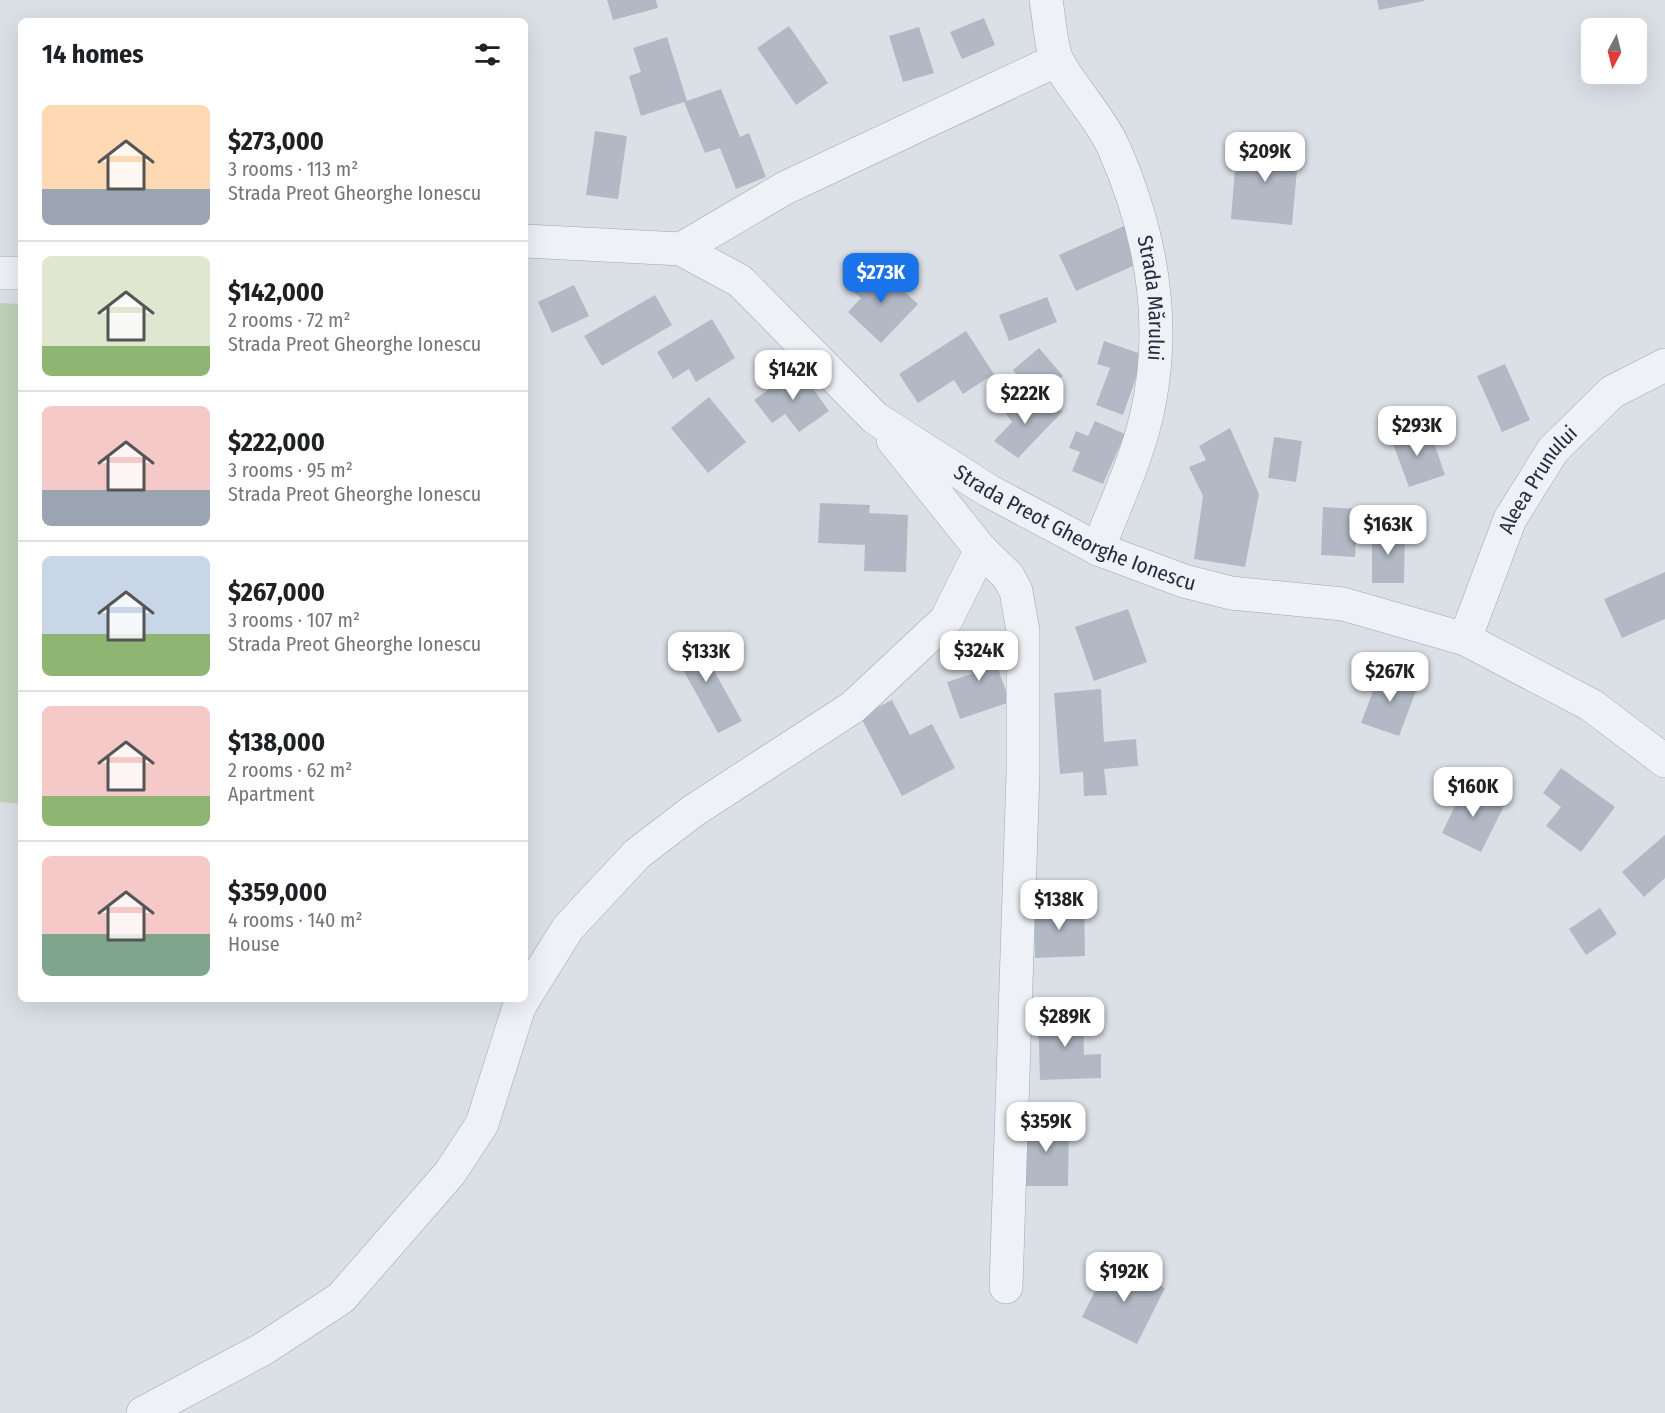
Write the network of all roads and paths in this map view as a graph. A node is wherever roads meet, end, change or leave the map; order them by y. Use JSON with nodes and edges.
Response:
{"nodes":[{"id":1,"x":1046,"y":0,"type":"edge"},
{"id":2,"x":1057,"y":60,"type":"junction"},
{"id":3,"x":528,"y":241,"type":"edge"},
{"id":4,"x":681,"y":249,"type":"junction"},
{"id":5,"x":0,"y":273,"type":"edge"},
{"id":6,"x":18,"y":273,"type":"edge"},
{"id":7,"x":1665,"y":365,"type":"edge"},
{"id":8,"x":875,"y":418,"type":"junction"},
{"id":9,"x":1098,"y":549,"type":"junction"},
{"id":10,"x":981,"y":550,"type":"junction"},
{"id":11,"x":1466,"y":639,"type":"junction"},
{"id":12,"x":1665,"y":761,"type":"edge"},
{"id":13,"x":528,"y":992,"type":"edge"},
{"id":14,"x":522,"y":1002,"type":"edge"},
{"id":15,"x":1006,"y":1287,"type":"dead end"},
{"id":16,"x":143,"y":1413,"type":"edge"}],
"edges":[{"from":1,"to":2,"type":"street","name":"Strada Mărului"},
{"from":2,"to":4,"type":"street"},
{"from":2,"to":9,"type":"street","name":"Strada Mărului"},
{"from":3,"to":4,"type":"street","name":"Strada Preot Gheorghe Ionescu"},
{"from":4,"to":8,"type":"street","name":"Strada Preot Gheorghe Ionescu"},
{"from":5,"to":6,"type":"street"},
{"from":7,"to":11,"type":"street","name":"Aleea Prunului"},
{"from":8,"to":9,"type":"street","name":"Strada Preot Gheorghe Ionescu"},
{"from":8,"to":10,"type":"street"},
{"from":9,"to":11,"type":"street","name":"Strada Preot Gheorghe Ionescu"},
{"from":10,"to":13,"type":"street"},
{"from":10,"to":15,"type":"street"},
{"from":11,"to":12,"type":"street","name":"Strada Preot Gheorghe Ionescu"},
{"from":14,"to":16,"type":"street"}]}
